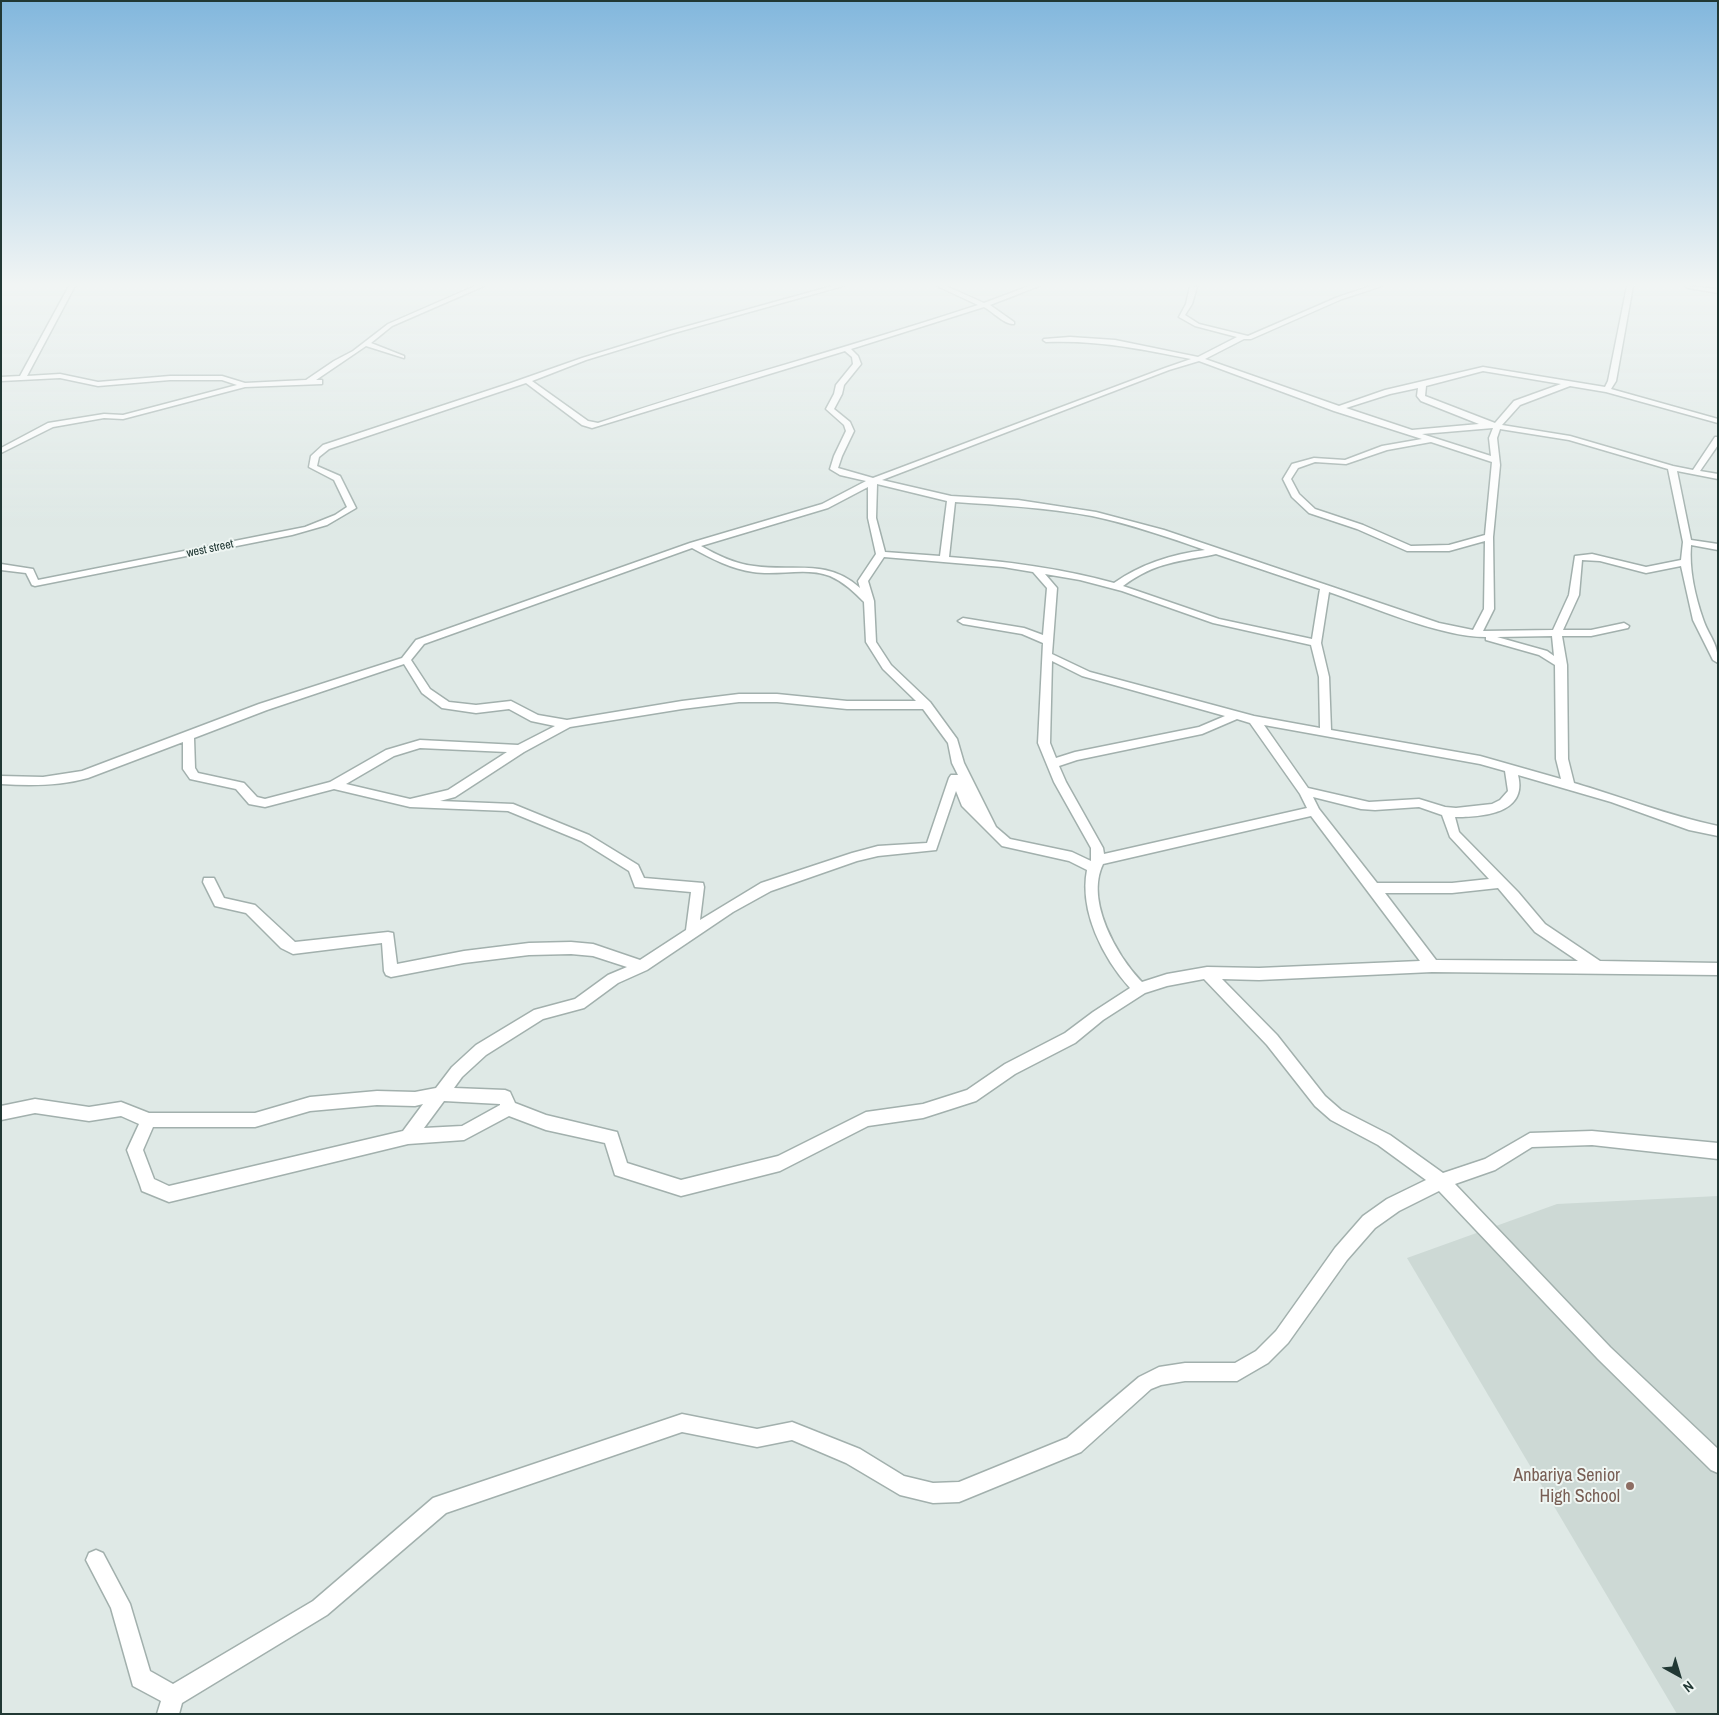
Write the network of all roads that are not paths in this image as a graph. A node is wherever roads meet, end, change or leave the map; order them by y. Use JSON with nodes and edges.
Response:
{"nodes":[{"id":1,"x":29,"y":366,"type":"edge"},
{"id":2,"x":332,"y":366,"type":"edge"},
{"id":3,"x":563,"y":366,"type":"edge"},
{"id":4,"x":786,"y":366,"type":"edge"},
{"id":5,"x":855,"y":366,"type":"edge"},
{"id":6,"x":1176,"y":366,"type":"edge"},
{"id":7,"x":1219,"y":366,"type":"edge"},
{"id":8,"x":1615,"y":366,"type":"edge"},
{"id":9,"x":22,"y":378,"type":"junction"},
{"id":10,"x":1,"y":379,"type":"edge"},
{"id":11,"x":526,"y":380,"type":"junction"},
{"id":12,"x":308,"y":382,"type":"junction"},
{"id":13,"x":319,"y":382,"type":"dead end"},
{"id":14,"x":1569,"y":384,"type":"junction"},
{"id":15,"x":245,"y":385,"type":"junction"},
{"id":16,"x":1422,"y":385,"type":"junction"},
{"id":17,"x":1607,"y":390,"type":"junction"},
{"id":18,"x":1337,"y":408,"type":"junction"},
{"id":19,"x":1718,"y":421,"type":"edge"},
{"id":20,"x":1493,"y":426,"type":"junction"},
{"id":21,"x":1409,"y":432,"type":"junction"},
{"id":22,"x":1718,"y":439,"type":"edge"},
{"id":23,"x":1431,"y":440,"type":"junction"},
{"id":24,"x":1,"y":451,"type":"edge"},
{"id":25,"x":1494,"y":460,"type":"junction"},
{"id":26,"x":1672,"y":468,"type":"junction"},
{"id":27,"x":1694,"y":473,"type":"junction"},
{"id":28,"x":1718,"y":477,"type":"edge"},
{"id":29,"x":873,"y":480,"type":"junction"},
{"id":30,"x":951,"y":499,"type":"junction"},
{"id":31,"x":1489,"y":537,"type":"junction"},
{"id":32,"x":1687,"y":542,"type":"junction"},
{"id":33,"x":693,"y":545,"type":"junction"},
{"id":34,"x":1718,"y":547,"type":"edge"},
{"id":35,"x":1218,"y":552,"type":"junction"},
{"id":36,"x":881,"y":554,"type":"junction"},
{"id":37,"x":944,"y":559,"type":"junction"},
{"id":38,"x":1685,"y":562,"type":"junction"},
{"id":39,"x":1,"y":567,"type":"edge"},
{"id":40,"x":1036,"y":569,"type":"junction"},
{"id":41,"x":1115,"y":587,"type":"junction"},
{"id":42,"x":1325,"y":588,"type":"junction"},
{"id":43,"x":869,"y":601,"type":"junction"},
{"id":44,"x":963,"y":621,"type":"dead end"},
{"id":45,"x":1624,"y":626,"type":"dead end"},
{"id":46,"x":1557,"y":633,"type":"junction"},
{"id":47,"x":1476,"y":634,"type":"junction"},
{"id":48,"x":1048,"y":641,"type":"junction"},
{"id":49,"x":1316,"y":643,"type":"junction"},
{"id":50,"x":1047,"y":655,"type":"junction"},
{"id":51,"x":406,"y":660,"type":"junction"},
{"id":52,"x":1718,"y":660,"type":"edge"},
{"id":53,"x":1562,"y":664,"type":"junction"},
{"id":54,"x":926,"y":705,"type":"junction"},
{"id":55,"x":1236,"y":714,"type":"junction"},
{"id":56,"x":1254,"y":720,"type":"junction"},
{"id":57,"x":567,"y":724,"type":"junction"},
{"id":58,"x":1326,"y":734,"type":"junction"},
{"id":59,"x":188,"y":736,"type":"junction"},
{"id":60,"x":520,"y":748,"type":"junction"},
{"id":61,"x":1052,"y":764,"type":"junction"},
{"id":62,"x":1510,"y":769,"type":"junction"},
{"id":63,"x":1,"y":780,"type":"edge"},
{"id":64,"x":1568,"y":784,"type":"junction"},
{"id":65,"x":334,"y":785,"type":"junction"},
{"id":66,"x":1305,"y":792,"type":"junction"},
{"id":67,"x":410,"y":803,"type":"junction"},
{"id":68,"x":1314,"y":811,"type":"junction"},
{"id":69,"x":1447,"y":812,"type":"junction"},
{"id":70,"x":990,"y":830,"type":"junction"},
{"id":71,"x":1718,"y":831,"type":"edge"},
{"id":72,"x":1095,"y":863,"type":"junction"},
{"id":73,"x":209,"y":882,"type":"dead end"},
{"id":74,"x":1501,"y":883,"type":"junction"},
{"id":75,"x":1374,"y":888,"type":"junction"},
{"id":76,"x":692,"y":931,"type":"junction"},
{"id":77,"x":642,"y":966,"type":"junction"},
{"id":78,"x":1432,"y":966,"type":"junction"},
{"id":79,"x":1598,"y":967,"type":"junction"},
{"id":80,"x":1718,"y":969,"type":"edge"},
{"id":81,"x":1207,"y":972,"type":"junction"},
{"id":82,"x":1140,"y":989,"type":"junction"},
{"id":83,"x":441,"y":1094,"type":"junction"},
{"id":84,"x":509,"y":1108,"type":"junction"},
{"id":85,"x":1,"y":1113,"type":"edge"},
{"id":86,"x":149,"y":1120,"type":"junction"},
{"id":87,"x":408,"y":1137,"type":"junction"},
{"id":88,"x":1718,"y":1151,"type":"edge"},
{"id":89,"x":1441,"y":1181,"type":"junction"},
{"id":90,"x":1718,"y":1463,"type":"edge"},
{"id":91,"x":96,"y":1560,"type":"dead end"},
{"id":92,"x":171,"y":1705,"type":"edge"}],
"edges":[{"from":1,"to":9,"type":"street"},
{"from":2,"to":12,"type":"street"},
{"from":3,"to":11,"type":"street"},
{"from":4,"to":11,"type":"street"},
{"from":5,"to":29,"type":"street"},
{"from":6,"to":29,"type":"street"},
{"from":7,"to":18,"type":"street"},
{"from":8,"to":17,"type":"street"},
{"from":9,"to":10,"type":"street"},
{"from":9,"to":15,"type":"street"},
{"from":11,"to":39,"type":"street","name":"west street"},
{"from":12,"to":13,"type":"street"},
{"from":12,"to":15,"type":"street"},
{"from":14,"to":16,"type":"street"},
{"from":14,"to":17,"type":"street"},
{"from":14,"to":20,"type":"street"},
{"from":15,"to":24,"type":"street"},
{"from":16,"to":18,"type":"street"},
{"from":16,"to":20,"type":"street"},
{"from":17,"to":19,"type":"street"},
{"from":18,"to":21,"type":"street"},
{"from":20,"to":21,"type":"street"},
{"from":20,"to":25,"type":"street"},
{"from":20,"to":26,"type":"street"},
{"from":21,"to":23,"type":"street"},
{"from":22,"to":27,"type":"street"},
{"from":23,"to":25,"type":"street"},
{"from":23,"to":31,"type":"street"},
{"from":25,"to":31,"type":"street"},
{"from":26,"to":27,"type":"street"},
{"from":26,"to":32,"type":"street"},
{"from":27,"to":28,"type":"street"},
{"from":29,"to":30,"type":"street"},
{"from":29,"to":33,"type":"street"},
{"from":29,"to":36,"type":"street"},
{"from":30,"to":35,"type":"street"},
{"from":30,"to":37,"type":"street"},
{"from":31,"to":47,"type":"street"},
{"from":32,"to":34,"type":"street"},
{"from":32,"to":38,"type":"street"},
{"from":33,"to":43,"type":"street"},
{"from":33,"to":51,"type":"street"},
{"from":35,"to":41,"type":"street"},
{"from":35,"to":42,"type":"street"},
{"from":36,"to":37,"type":"street"},
{"from":36,"to":43,"type":"street"},
{"from":37,"to":40,"type":"street"},
{"from":38,"to":46,"type":"street"},
{"from":38,"to":52,"type":"street"},
{"from":40,"to":41,"type":"street"},
{"from":40,"to":48,"type":"street"},
{"from":41,"to":49,"type":"street"},
{"from":42,"to":47,"type":"street"},
{"from":42,"to":49,"type":"street"},
{"from":43,"to":54,"type":"street"},
{"from":44,"to":48,"type":"street"},
{"from":45,"to":46,"type":"street"},
{"from":46,"to":47,"type":"street"},
{"from":46,"to":53,"type":"street"},
{"from":47,"to":53,"type":"street"},
{"from":48,"to":50,"type":"street"},
{"from":49,"to":58,"type":"street"},
{"from":50,"to":55,"type":"street"},
{"from":50,"to":61,"type":"street"},
{"from":51,"to":57,"type":"street"},
{"from":51,"to":59,"type":"street"},
{"from":53,"to":64,"type":"street"},
{"from":54,"to":57,"type":"street"},
{"from":54,"to":70,"type":"street"},
{"from":55,"to":56,"type":"street"},
{"from":55,"to":61,"type":"street"},
{"from":56,"to":58,"type":"street"},
{"from":56,"to":66,"type":"street"},
{"from":57,"to":60,"type":"street"},
{"from":58,"to":62,"type":"street"},
{"from":59,"to":63,"type":"street"},
{"from":59,"to":65,"type":"street"},
{"from":60,"to":65,"type":"street"},
{"from":60,"to":67,"type":"street"},
{"from":61,"to":72,"type":"street"},
{"from":62,"to":64,"type":"street"},
{"from":62,"to":69,"type":"street"},
{"from":64,"to":71,"type":"street"},
{"from":65,"to":67,"type":"street"},
{"from":66,"to":68,"type":"street"},
{"from":66,"to":69,"type":"street"},
{"from":67,"to":76,"type":"street"},
{"from":68,"to":72,"type":"street"},
{"from":68,"to":75,"type":"street"},
{"from":69,"to":74,"type":"street"},
{"from":70,"to":72,"type":"street"},
{"from":70,"to":76,"type":"street"},
{"from":72,"to":82,"type":"street"},
{"from":73,"to":77,"type":"street"},
{"from":74,"to":75,"type":"street"},
{"from":74,"to":79,"type":"street"},
{"from":75,"to":78,"type":"street"},
{"from":76,"to":77,"type":"street"},
{"from":77,"to":83,"type":"street"},
{"from":78,"to":79,"type":"street"},
{"from":78,"to":81,"type":"street"},
{"from":79,"to":80,"type":"street"},
{"from":81,"to":82,"type":"street"},
{"from":81,"to":89,"type":"street"},
{"from":82,"to":84,"type":"street"},
{"from":83,"to":84,"type":"street"},
{"from":83,"to":86,"type":"street"},
{"from":83,"to":87,"type":"street"},
{"from":84,"to":87,"type":"street"},
{"from":85,"to":86,"type":"street"},
{"from":86,"to":87,"type":"street"},
{"from":88,"to":89,"type":"street"},
{"from":89,"to":90,"type":"street"},
{"from":89,"to":92,"type":"street"},
{"from":91,"to":92,"type":"street"}]}
